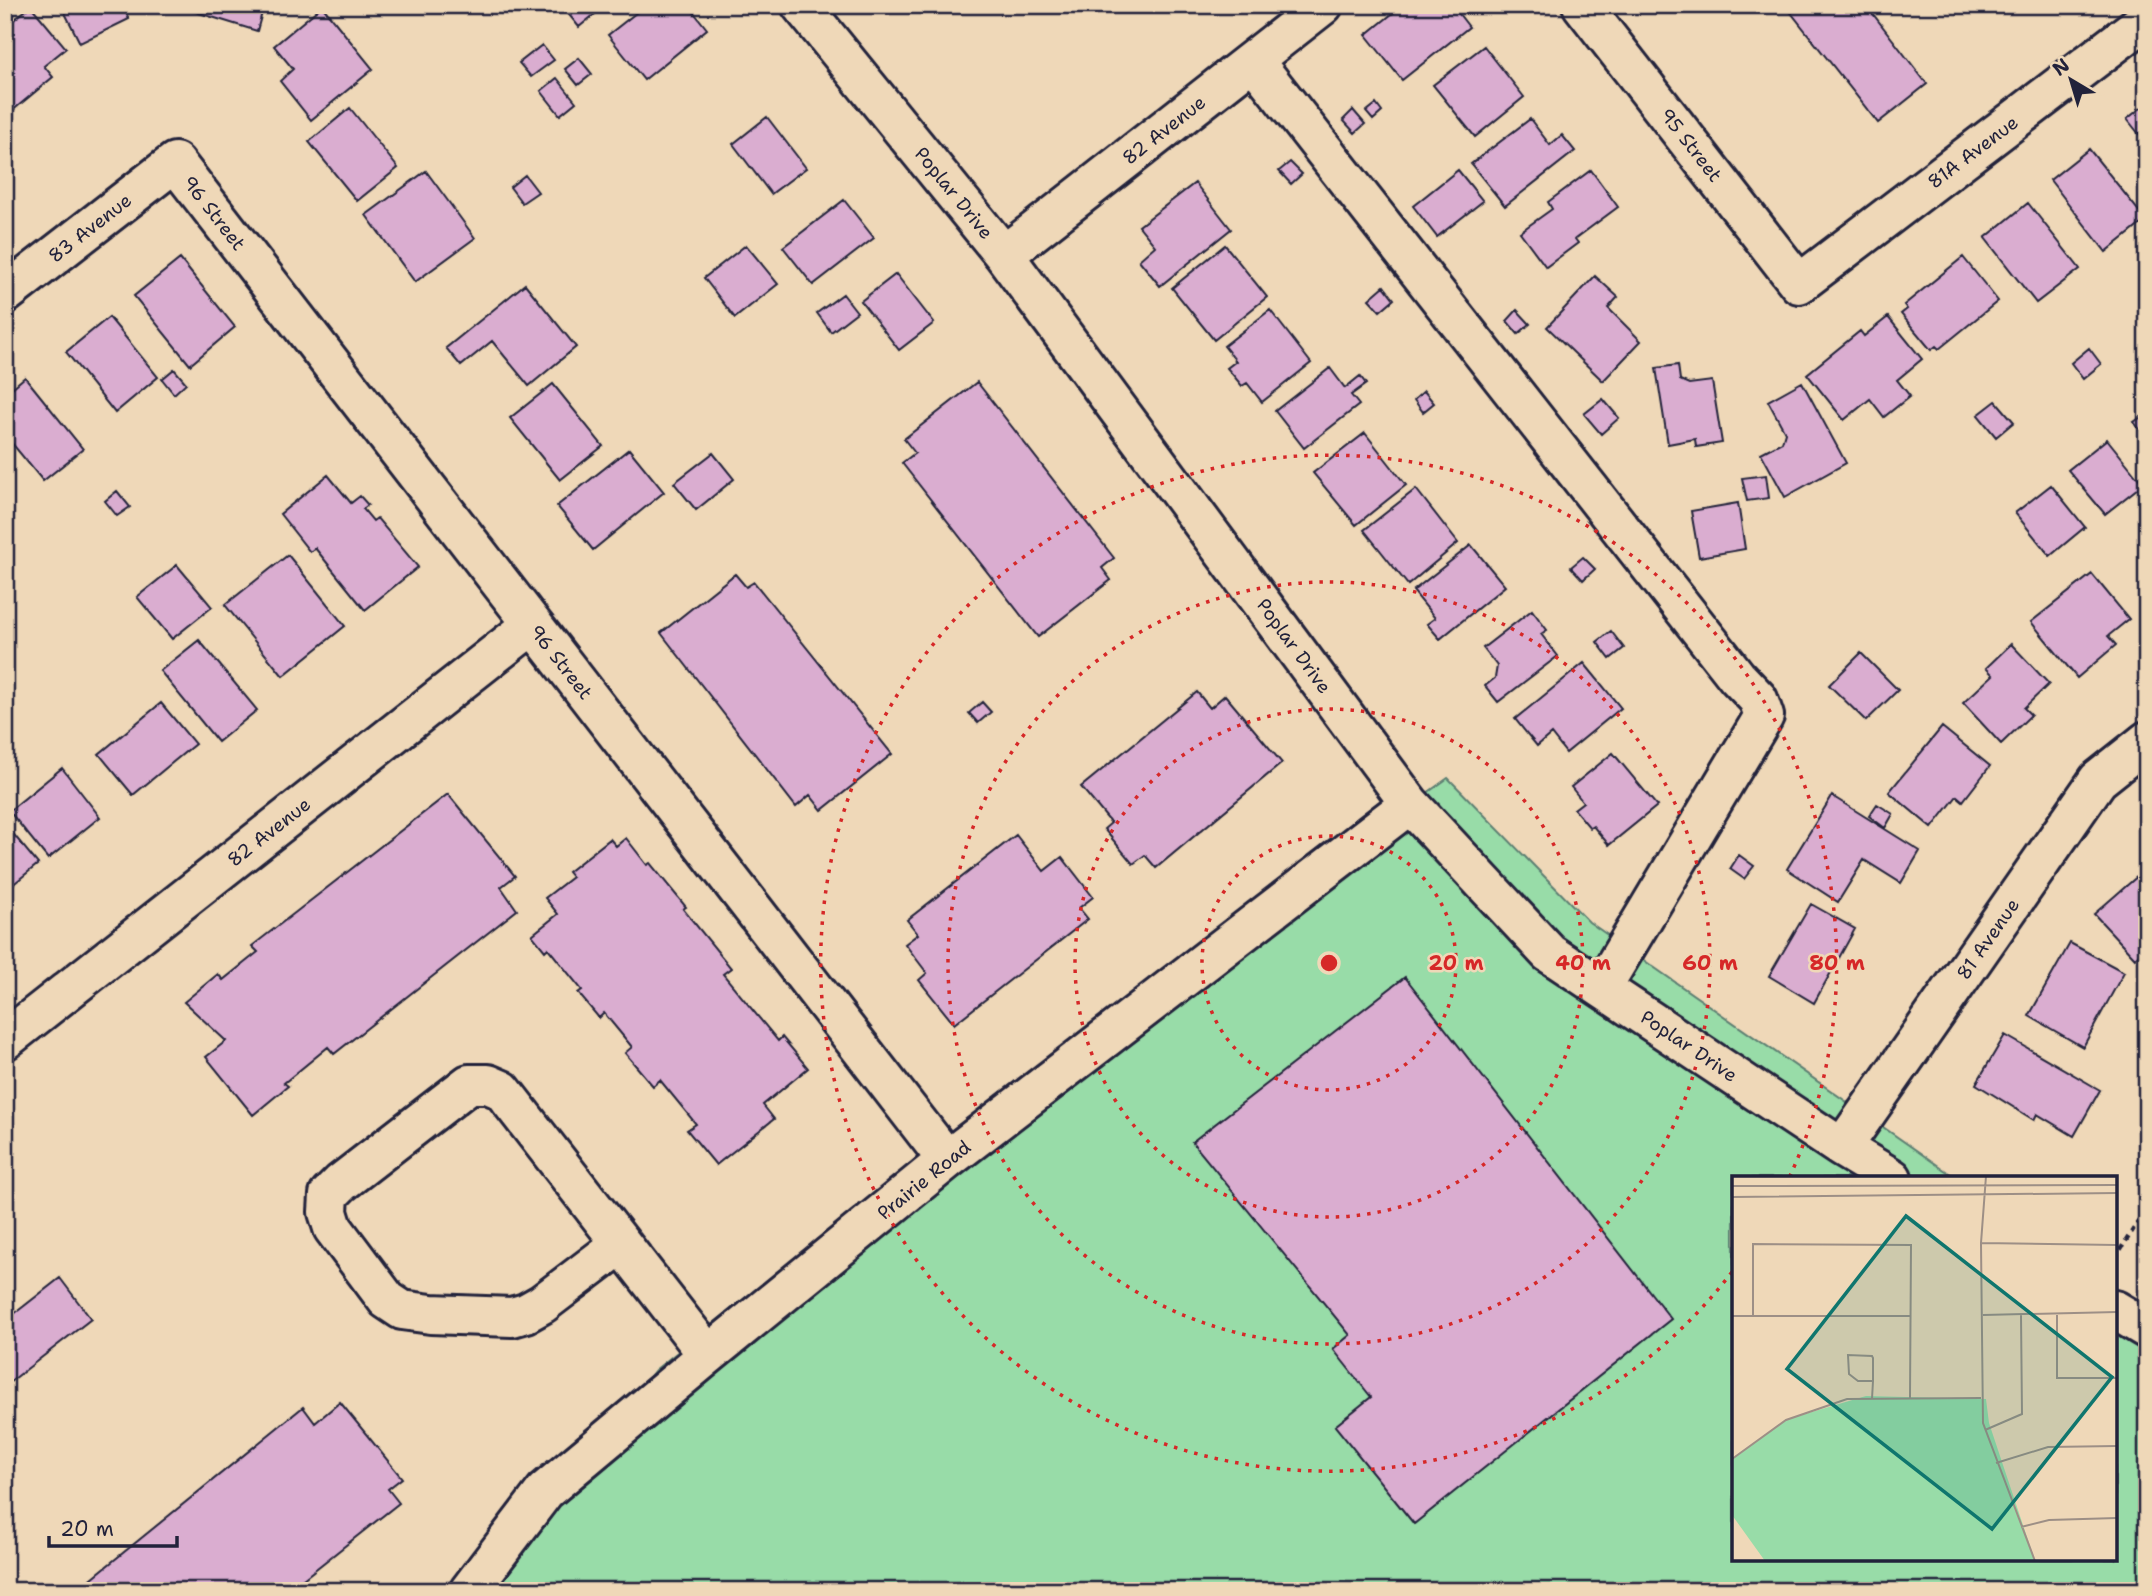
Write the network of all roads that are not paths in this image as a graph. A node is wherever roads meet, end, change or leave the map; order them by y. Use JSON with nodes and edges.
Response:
{"nodes":[{"id":1,"x":801,"y":5,"type":"edge"},
{"id":2,"x":1323,"y":5,"type":"edge"},
{"id":3,"x":1582,"y":5,"type":"edge"},
{"id":4,"x":2147,"y":19,"type":"edge"},
{"id":5,"x":1253,"y":60,"type":"junction"},
{"id":6,"x":175,"y":162,"type":"joint"},
{"id":7,"x":1004,"y":255,"type":"junction"},
{"id":8,"x":1799,"y":284,"type":"joint"},
{"id":9,"x":5,"y":294,"type":"edge"},
{"id":10,"x":532,"y":625,"type":"junction"},
{"id":11,"x":2147,"y":741,"type":"edge"},
{"id":12,"x":1410,"y":804,"type":"junction"},
{"id":13,"x":1602,"y":987,"type":"junction"},
{"id":14,"x":5,"y":1040,"type":"edge"},
{"id":15,"x":1842,"y":1148,"type":"junction"},
{"id":16,"x":947,"y":1160,"type":"junction"},
{"id":17,"x":1889,"y":1176,"type":"edge"},
{"id":18,"x":621,"y":1244,"type":"junction"},
{"id":19,"x":2117,"y":1311,"type":"edge"},
{"id":20,"x":2147,"y":1329,"type":"edge"},
{"id":21,"x":708,"y":1355,"type":"junction"},
{"id":22,"x":469,"y":1591,"type":"edge"}],
"edges":[{"from":1,"to":7,"type":"street","name":"Poplar Drive"},
{"from":2,"to":5,"type":"street","name":"82 Avenue"},
{"from":3,"to":8,"type":"street","name":"95 Street"},
{"from":4,"to":8,"type":"street","name":"81A Avenue"},
{"from":5,"to":7,"type":"street","name":"82 Avenue"},
{"from":5,"to":13,"type":"street"},
{"from":6,"to":9,"type":"street","name":"83 Avenue"},
{"from":6,"to":10,"type":"street","name":"96 Street"},
{"from":7,"to":12,"type":"street","name":"Poplar Drive"},
{"from":10,"to":14,"type":"street","name":"82 Avenue"},
{"from":10,"to":16,"type":"street","name":"96 Street"},
{"from":11,"to":15,"type":"street","name":"81 Avenue"},
{"from":12,"to":13,"type":"street","name":"Poplar Drive"},
{"from":12,"to":16,"type":"street","name":"Prairie Road"},
{"from":13,"to":15,"type":"street","name":"Poplar Drive"},
{"from":15,"to":17,"type":"street","name":"Poplar Drive"},
{"from":16,"to":21,"type":"street","name":"Prairie Road"},
{"from":18,"to":18,"type":"street"},
{"from":18,"to":21,"type":"street"},
{"from":19,"to":20,"type":"street"},
{"from":21,"to":22,"type":"street","name":"Prairie Road"}]}
